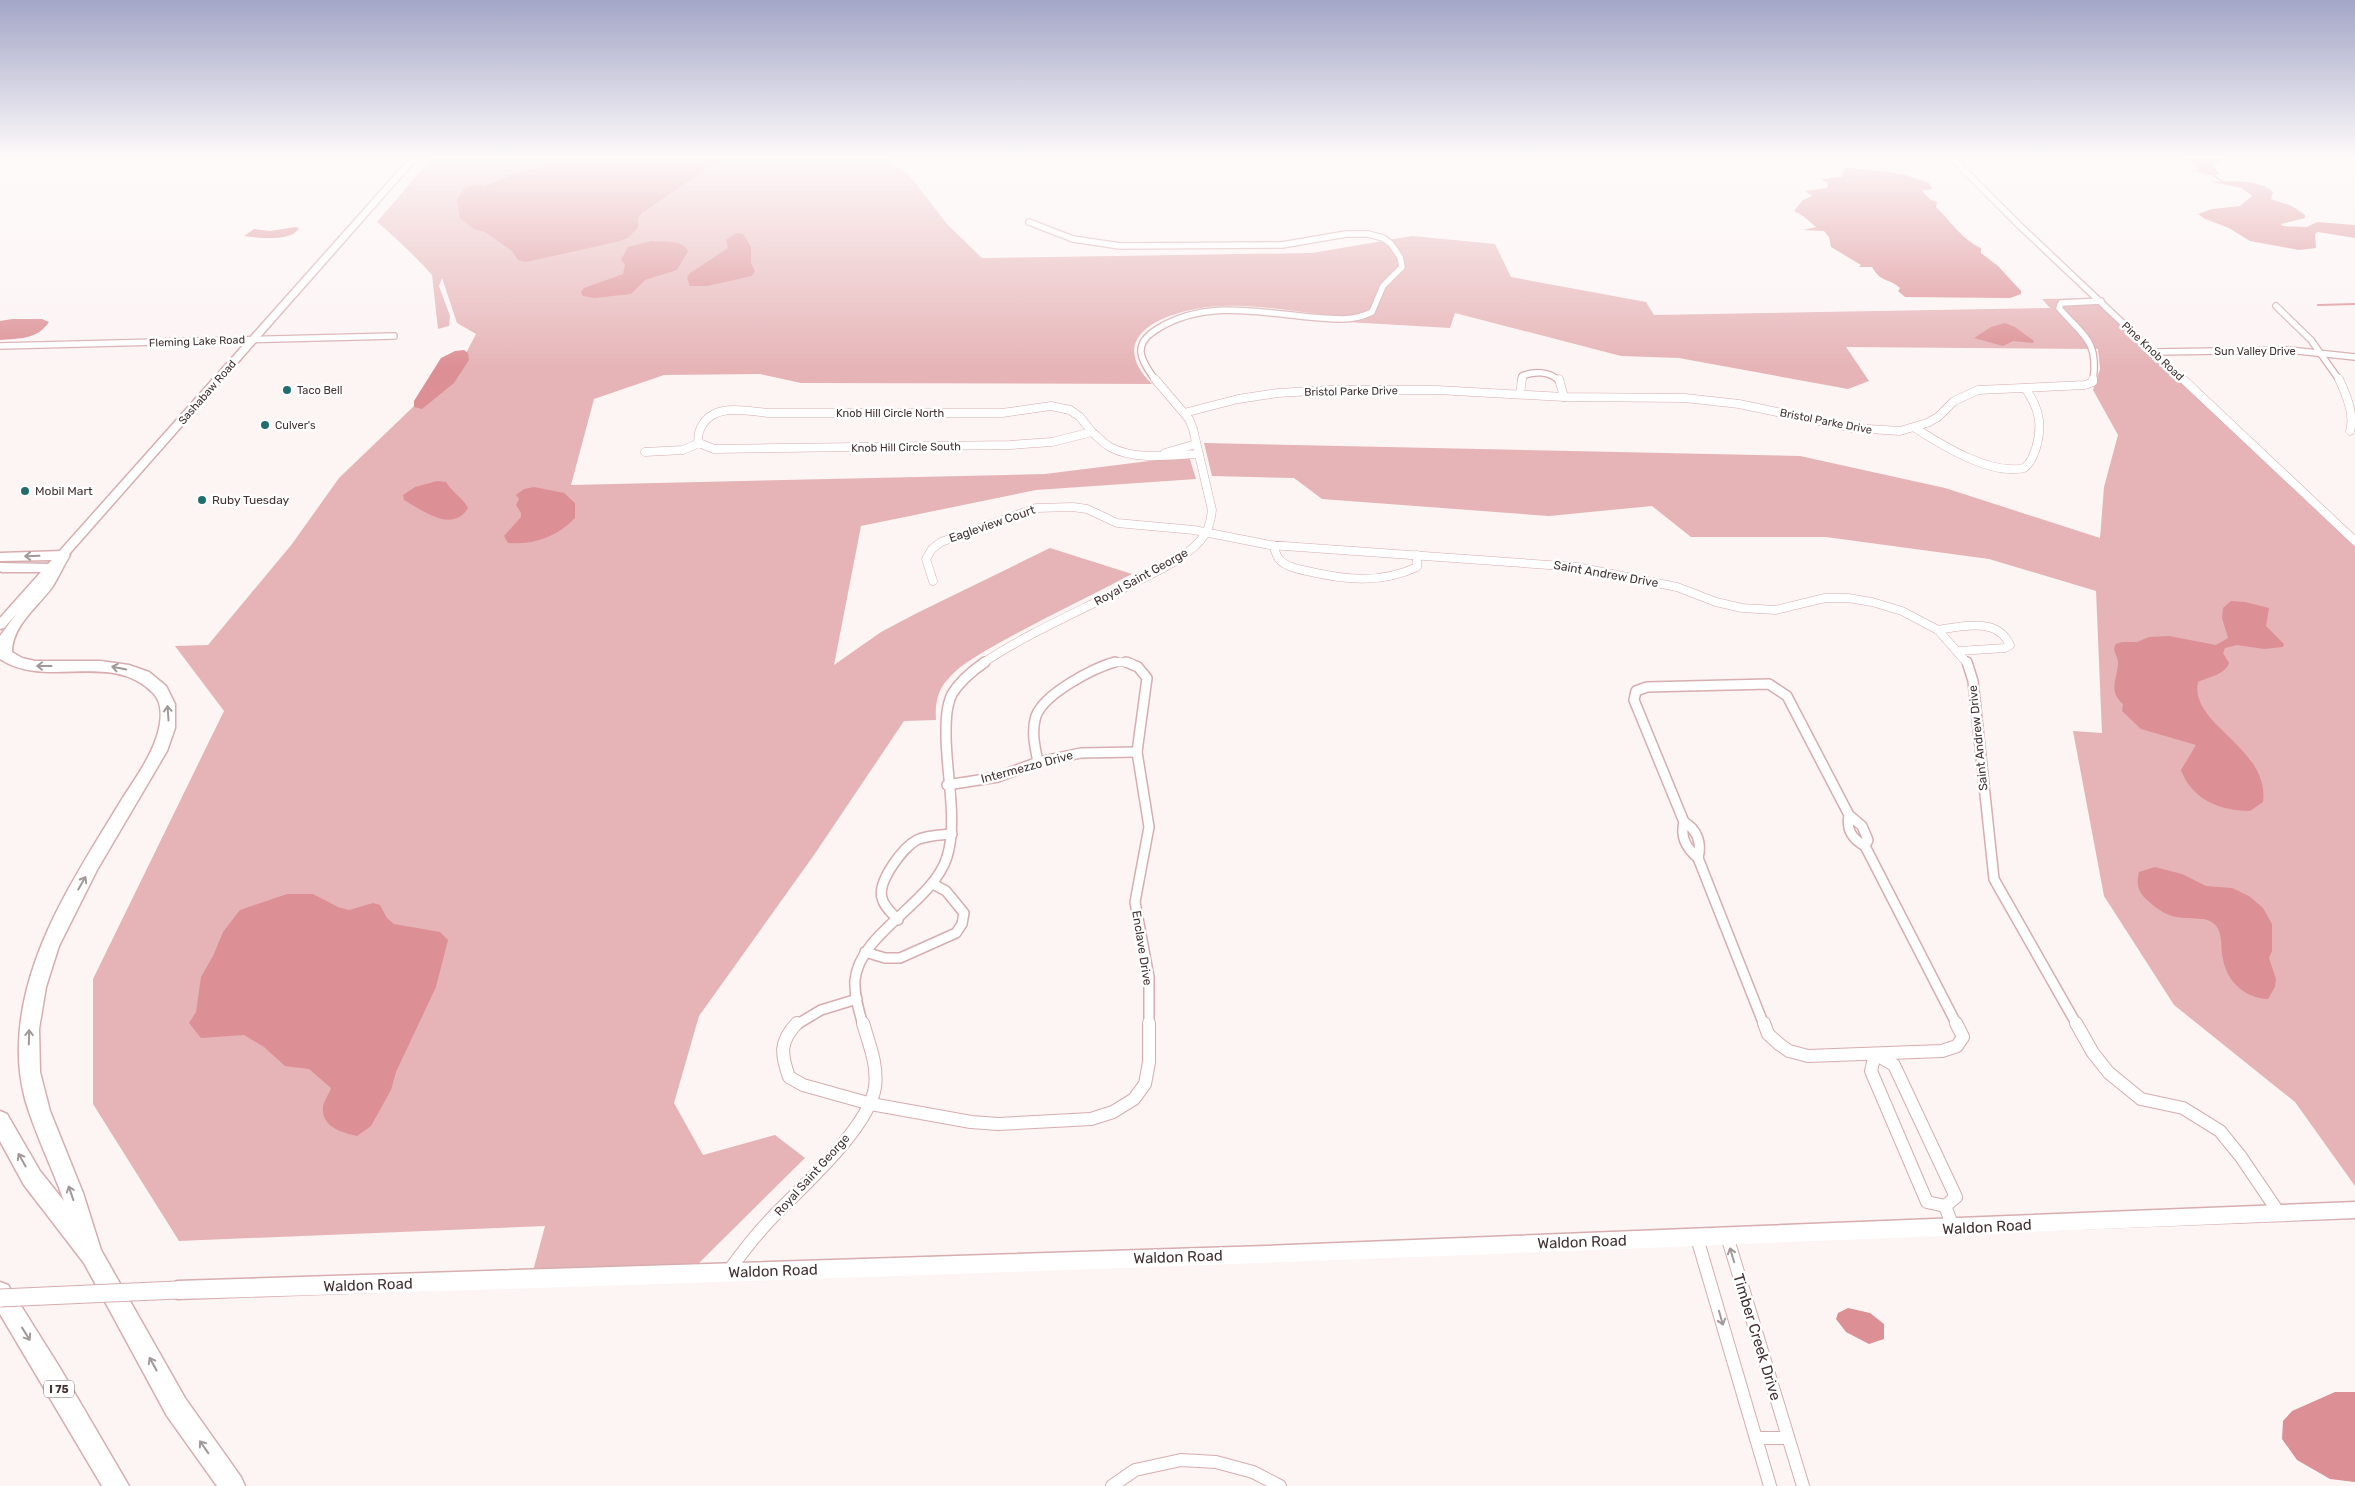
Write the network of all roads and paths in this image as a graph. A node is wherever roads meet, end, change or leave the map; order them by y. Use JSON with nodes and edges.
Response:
{"nodes":[{"id":1,"x":352,"y":228,"type":"edge"},
{"id":2,"x":1042,"y":228,"type":"edge"},
{"id":3,"x":2023,"y":228,"type":"edge"},
{"id":4,"x":2101,"y":301,"type":"junction"},
{"id":5,"x":2276,"y":306,"type":"dead end"},
{"id":6,"x":394,"y":336,"type":"dead end"},
{"id":7,"x":254,"y":339,"type":"junction"},
{"id":8,"x":0,"y":346,"type":"edge"},
{"id":9,"x":2156,"y":352,"type":"junction"},
{"id":10,"x":2322,"y":352,"type":"junction"},
{"id":11,"x":2355,"y":357,"type":"edge"},
{"id":12,"x":2025,"y":388,"type":"junction"},
{"id":13,"x":1520,"y":394,"type":"junction"},
{"id":14,"x":1564,"y":397,"type":"junction"},
{"id":15,"x":1184,"y":413,"type":"junction"},
{"id":16,"x":1915,"y":428,"type":"junction"},
{"id":17,"x":2350,"y":431,"type":"dead end"},
{"id":18,"x":1092,"y":432,"type":"junction"},
{"id":19,"x":699,"y":443,"type":"junction"},
{"id":20,"x":1196,"y":444,"type":"junction"},
{"id":21,"x":645,"y":452,"type":"dead end"},
{"id":22,"x":1162,"y":454,"type":"junction"},
{"id":23,"x":1198,"y":454,"type":"junction"},
{"id":24,"x":1207,"y":532,"type":"junction"},
{"id":25,"x":2355,"y":541,"type":"edge"},
{"id":26,"x":1273,"y":545,"type":"junction"},
{"id":27,"x":1417,"y":554,"type":"junction"},
{"id":28,"x":63,"y":555,"type":"junction"},
{"id":29,"x":0,"y":557,"type":"edge"},
{"id":30,"x":0,"y":567,"type":"edge"},
{"id":31,"x":51,"y":568,"type":"junction"},
{"id":32,"x":933,"y":581,"type":"dead end"},
{"id":33,"x":0,"y":625,"type":"edge"},
{"id":34,"x":1938,"y":630,"type":"junction"},
{"id":35,"x":1959,"y":651,"type":"junction"},
{"id":36,"x":1137,"y":752,"type":"junction"},
{"id":37,"x":1038,"y":762,"type":"junction"},
{"id":38,"x":948,"y":785,"type":"junction"},
{"id":39,"x":1684,"y":822,"type":"junction"},
{"id":40,"x":952,"y":834,"type":"junction"},
{"id":41,"x":1698,"y":858,"type":"junction"},
{"id":42,"x":933,"y":884,"type":"junction"},
{"id":43,"x":898,"y":920,"type":"junction"},
{"id":44,"x":866,"y":952,"type":"junction"},
{"id":45,"x":857,"y":1000,"type":"junction"},
{"id":46,"x":1875,"y":1054,"type":"junction"},
{"id":47,"x":871,"y":1104,"type":"junction"},
{"id":48,"x":0,"y":1121,"type":"edge"},
{"id":49,"x":1945,"y":1206,"type":"junction"},
{"id":50,"x":2355,"y":1210,"type":"edge"},
{"id":51,"x":2280,"y":1213,"type":"junction"},
{"id":52,"x":1954,"y":1229,"type":"junction"},
{"id":53,"x":1727,"y":1236,"type":"junction"},
{"id":54,"x":1697,"y":1238,"type":"junction"},
{"id":55,"x":92,"y":1255,"type":"junction"},
{"id":56,"x":728,"y":1272,"type":"junction"},
{"id":57,"x":0,"y":1293,"type":"edge"},
{"id":58,"x":0,"y":1298,"type":"edge"},
{"id":59,"x":1756,"y":1438,"type":"junction"},
{"id":60,"x":1788,"y":1438,"type":"junction"},
{"id":61,"x":116,"y":1486,"type":"edge"},
{"id":62,"x":232,"y":1486,"type":"edge"},
{"id":63,"x":1112,"y":1486,"type":"edge"},
{"id":64,"x":1280,"y":1486,"type":"edge"},
{"id":65,"x":1770,"y":1486,"type":"edge"},
{"id":66,"x":1803,"y":1486,"type":"edge"}],
"edges":[{"from":1,"to":7,"type":"street","name":"Sashabaw Road"},
{"from":2,"to":15,"type":"street"},
{"from":3,"to":4,"type":"street","name":"Pine Knob Road"},
{"from":4,"to":9,"type":"street","name":"Pine Knob Road"},
{"from":4,"to":12,"type":"street","name":"Bristol Parke Drive"},
{"from":5,"to":10,"type":"street"},
{"from":6,"to":7,"type":"street","name":"Fleming Lake Road"},
{"from":7,"to":8,"type":"street","name":"Fleming Lake Road"},
{"from":7,"to":28,"type":"street","name":"Sashabaw Road"},
{"from":9,"to":10,"type":"street","name":"Sun Valley Drive"},
{"from":9,"to":25,"type":"street","name":"Pine Knob Road"},
{"from":10,"to":11,"type":"street","name":"Sun Valley Drive"},
{"from":10,"to":17,"type":"street"},
{"from":12,"to":16,"type":"street","name":"Bristol Parke Drive"},
{"from":12,"to":16,"type":"street"},
{"from":13,"to":14,"type":"street","name":"Bristol Parke Drive"},
{"from":13,"to":14,"type":"street"},
{"from":13,"to":15,"type":"street","name":"Bristol Parke Drive"},
{"from":14,"to":16,"type":"street","name":"Bristol Parke Drive"},
{"from":15,"to":20,"type":"street"},
{"from":18,"to":19,"type":"street","name":"Knob Hill Circle South"},
{"from":18,"to":19,"type":"street","name":"Knob Hill Circle North"},
{"from":18,"to":22,"type":"street"},
{"from":19,"to":21,"type":"street"},
{"from":20,"to":22,"type":"street"},
{"from":20,"to":23,"type":"street"},
{"from":22,"to":23,"type":"street"},
{"from":23,"to":24,"type":"street"},
{"from":24,"to":26,"type":"street","name":"Saint Andrew Drive"},
{"from":24,"to":32,"type":"street","name":"Eagleview Court"},
{"from":24,"to":38,"type":"street","name":"Royal Saint George"},
{"from":26,"to":27,"type":"street","name":"Saint Andrew Drive"},
{"from":26,"to":27,"type":"street"},
{"from":27,"to":34,"type":"street","name":"Saint Andrew Drive"},
{"from":28,"to":29,"type":"highway","one_way":true},
{"from":28,"to":31,"type":"street","name":"Sashabaw Road"},
{"from":55,"to":28,"type":"highway","one_way":true},
{"from":30,"to":31,"type":"highway"},
{"from":31,"to":33,"type":"street","name":"Sashabaw Road"},
{"from":34,"to":35,"type":"street","name":"Saint Andrew Drive"},
{"from":34,"to":35,"type":"street"},
{"from":35,"to":51,"type":"street","name":"Saint Andrew Drive"},
{"from":36,"to":37,"type":"street","name":"Intermezzo Drive"},
{"from":36,"to":37,"type":"street","name":"Enclave Drive"},
{"from":36,"to":47,"type":"street","name":"Enclave Drive"},
{"from":37,"to":38,"type":"street","name":"Intermezzo Drive"},
{"from":38,"to":40,"type":"street","name":"Royal Saint George"},
{"from":39,"to":41,"type":"street"},
{"from":39,"to":41,"type":"street"},
{"from":39,"to":46,"type":"street"},
{"from":40,"to":42,"type":"street","name":"Royal Saint George"},
{"from":40,"to":43,"type":"street"},
{"from":41,"to":46,"type":"street"},
{"from":42,"to":43,"type":"street","name":"Royal Saint George"},
{"from":42,"to":44,"type":"street"},
{"from":43,"to":44,"type":"street","name":"Royal Saint George"},
{"from":44,"to":45,"type":"street","name":"Royal Saint George"},
{"from":45,"to":47,"type":"street","name":"Royal Saint George"},
{"from":45,"to":47,"type":"street","name":"Enclave Drive"},
{"from":46,"to":49,"type":"street"},
{"from":46,"to":49,"type":"street"},
{"from":47,"to":56,"type":"street","name":"Royal Saint George"},
{"from":55,"to":48,"type":"highway","one_way":true},
{"from":49,"to":52,"type":"street"},
{"from":50,"to":51,"type":"street","name":"Waldon Road"},
{"from":51,"to":52,"type":"street","name":"Waldon Road"},
{"from":52,"to":53,"type":"street","name":"Waldon Road"},
{"from":53,"to":54,"type":"street","name":"Waldon Road"},
{"from":60,"to":53,"type":"street","name":"Timber Creek Drive","one_way":true},
{"from":54,"to":56,"type":"street","name":"Waldon Road"},
{"from":54,"to":59,"type":"street","one_way":true},
{"from":62,"to":55,"type":"highway","one_way":true},
{"from":56,"to":58,"type":"street","name":"Waldon Road","bridge":true},
{"from":57,"to":61,"type":"highway","number":"I 75","one_way":true},
{"from":59,"to":60,"type":"street"},
{"from":59,"to":65,"type":"street"},
{"from":60,"to":66,"type":"street","name":"Timber Creek Drive"},
{"from":63,"to":64,"type":"street"}]}
